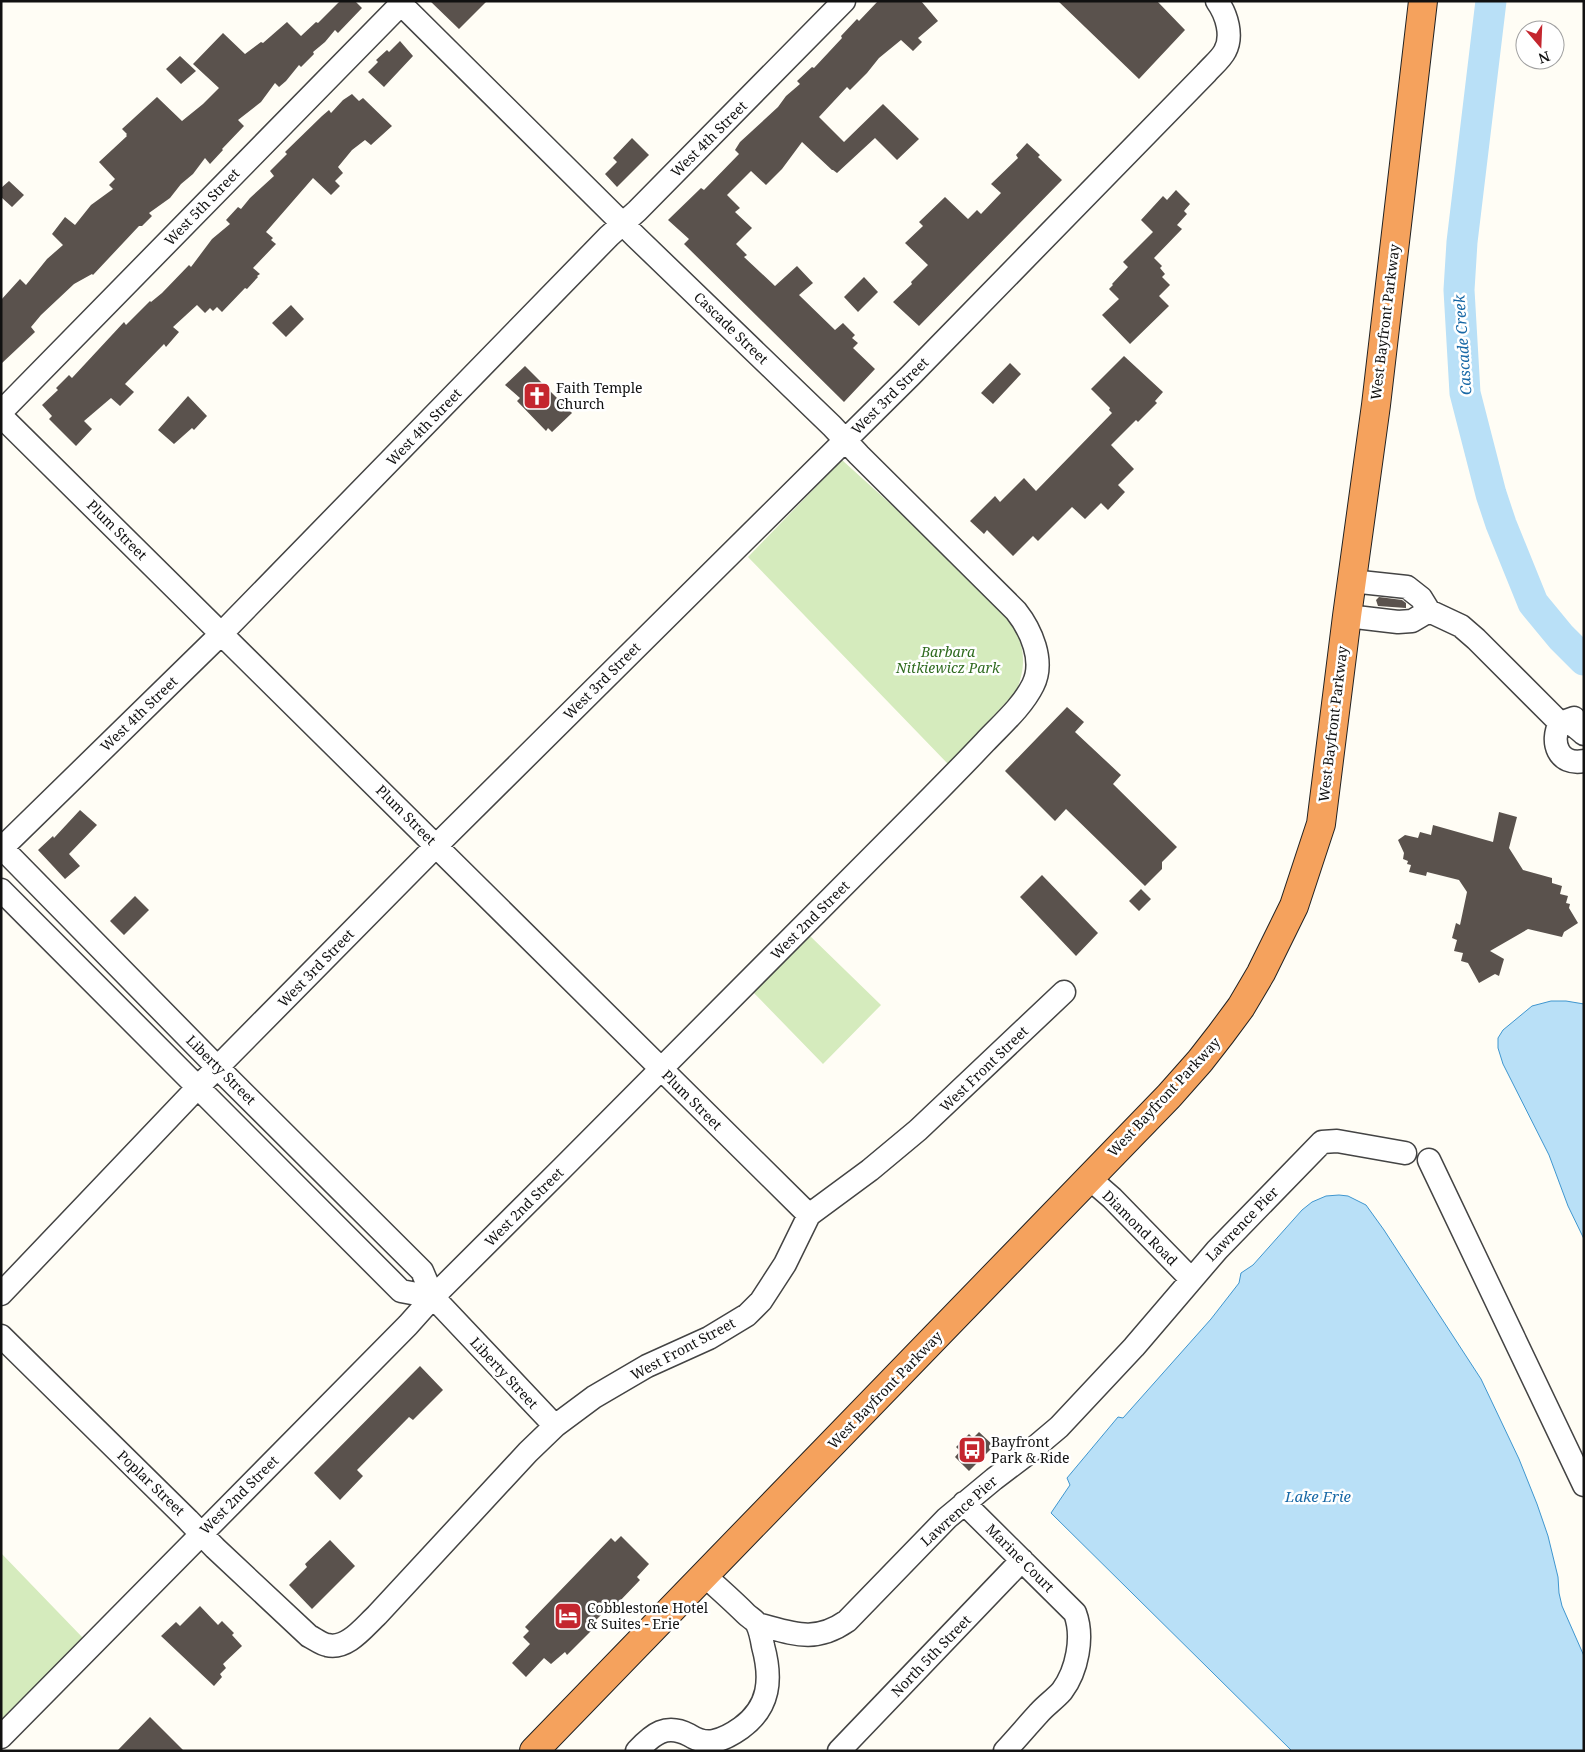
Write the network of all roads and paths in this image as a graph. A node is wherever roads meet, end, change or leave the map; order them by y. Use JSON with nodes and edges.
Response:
{"nodes":[{"id":1,"x":844,"y":1,"type":"edge"},
{"id":2,"x":1217,"y":1,"type":"edge"},
{"id":3,"x":1423,"y":1,"type":"edge"},
{"id":4,"x":401,"y":2,"type":"edge"},
{"id":5,"x":623,"y":224,"type":"junction"},
{"id":6,"x":1,"y":414,"type":"edge"},
{"id":7,"x":846,"y":440,"type":"junction"},
{"id":8,"x":1351,"y":581,"type":"junction"},
{"id":9,"x":1429,"y":612,"type":"junction"},
{"id":10,"x":1347,"y":616,"type":"junction"},
{"id":11,"x":222,"y":633,"type":"junction"},
{"id":12,"x":1038,"y":671,"type":"joint"},
{"id":13,"x":1584,"y":719,"type":"edge"},
{"id":14,"x":1560,"y":723,"type":"junction"},
{"id":15,"x":1584,"y":734,"type":"edge"},
{"id":16,"x":1584,"y":756,"type":"edge"},
{"id":17,"x":1584,"y":761,"type":"edge"},
{"id":18,"x":437,"y":845,"type":"junction"},
{"id":19,"x":2,"y":848,"type":"edge"},
{"id":20,"x":1,"y":890,"type":"edge"},
{"id":21,"x":1064,"y":992,"type":"dead end"},
{"id":22,"x":218,"y":1068,"type":"junction"},
{"id":23,"x":661,"y":1070,"type":"junction"},
{"id":24,"x":198,"y":1087,"type":"junction"},
{"id":25,"x":1404,"y":1154,"type":"dead end"},
{"id":26,"x":1429,"y":1160,"type":"dead end"},
{"id":27,"x":1089,"y":1178,"type":"junction"},
{"id":28,"x":809,"y":1214,"type":"junction"},
{"id":29,"x":1191,"y":1279,"type":"junction"},
{"id":30,"x":1,"y":1294,"type":"edge"},
{"id":31,"x":433,"y":1297,"type":"junction"},
{"id":32,"x":1,"y":1336,"type":"edge"},
{"id":33,"x":555,"y":1426,"type":"junction"},
{"id":34,"x":1584,"y":1485,"type":"edge"},
{"id":35,"x":964,"y":1503,"type":"junction"},
{"id":36,"x":201,"y":1534,"type":"junction"},
{"id":37,"x":1022,"y":1560,"type":"junction"},
{"id":38,"x":704,"y":1575,"type":"junction"},
{"id":39,"x":757,"y":1624,"type":"junction"},
{"id":40,"x":326,"y":1645,"type":"joint"},
{"id":41,"x":1,"y":1737,"type":"edge"},
{"id":42,"x":709,"y":1746,"type":"edge"},
{"id":43,"x":534,"y":1751,"type":"edge"},
{"id":44,"x":637,"y":1751,"type":"edge"},
{"id":45,"x":839,"y":1751,"type":"edge"},
{"id":46,"x":1005,"y":1751,"type":"edge"}],
"edges":[{"from":1,"to":5,"type":"street","name":"West 4th Street"},
{"from":2,"to":7,"type":"street","name":"West 3rd Street"},
{"from":3,"to":8,"type":"highway","name":"West Bayfront Parkway"},
{"from":4,"to":5,"type":"street","name":"Cascade Street"},
{"from":4,"to":6,"type":"street","name":"West 5th Street"},
{"from":5,"to":7,"type":"street","name":"Cascade Street"},
{"from":5,"to":11,"type":"street","name":"West 4th Street"},
{"from":6,"to":11,"type":"street","name":"Plum Street"},
{"from":7,"to":12,"type":"street","name":"Cascade Street"},
{"from":7,"to":18,"type":"street","name":"West 3rd Street"},
{"from":8,"to":9,"type":"street"},
{"from":8,"to":10,"type":"highway","name":"West Bayfront Parkway"},
{"from":9,"to":10,"type":"street"},
{"from":9,"to":14,"type":"street"},
{"from":10,"to":27,"type":"highway","name":"West Bayfront Parkway"},
{"from":11,"to":18,"type":"street","name":"Plum Street"},
{"from":11,"to":19,"type":"street","name":"West 4th Street"},
{"from":12,"to":23,"type":"street","name":"West 2nd Street"},
{"from":13,"to":14,"type":"street"},
{"from":14,"to":15,"type":"street"},
{"from":14,"to":16,"type":"street"},
{"from":14,"to":17,"type":"street"},
{"from":18,"to":22,"type":"street","name":"West 3rd Street"},
{"from":18,"to":23,"type":"street","name":"Plum Street"},
{"from":19,"to":22,"type":"street","name":"Liberty Street"},
{"from":20,"to":24,"type":"street","name":"Liberty Street"},
{"from":21,"to":28,"type":"street","name":"West Front Street"},
{"from":22,"to":24,"type":"street","name":"West 3rd Street"},
{"from":22,"to":31,"type":"street","name":"Liberty Street"},
{"from":23,"to":28,"type":"street","name":"Plum Street"},
{"from":23,"to":31,"type":"street","name":"West 2nd Street"},
{"from":24,"to":30,"type":"street","name":"West 3rd Street"},
{"from":24,"to":31,"type":"street","name":"Liberty Street"},
{"from":25,"to":29,"type":"street","name":"Lawrence Pier"},
{"from":26,"to":34,"type":"street"},
{"from":27,"to":29,"type":"street","name":"Diamond Road"},
{"from":27,"to":38,"type":"highway","name":"West Bayfront Parkway"},
{"from":28,"to":33,"type":"street","name":"West Front Street"},
{"from":29,"to":35,"type":"street","name":"Lawrence Pier"},
{"from":31,"to":33,"type":"street","name":"Liberty Street"},
{"from":31,"to":36,"type":"street","name":"West 2nd Street"},
{"from":32,"to":36,"type":"street","name":"Poplar Street"},
{"from":33,"to":40,"type":"street","name":"West Front Street"},
{"from":35,"to":37,"type":"street","name":"Marine Court"},
{"from":35,"to":39,"type":"street","name":"Lawrence Pier"},
{"from":36,"to":40,"type":"street","name":"Poplar Street"},
{"from":36,"to":41,"type":"street","name":"West 2nd Street"},
{"from":37,"to":45,"type":"street","name":"North 5th Street"},
{"from":37,"to":46,"type":"street","name":"Marine Court"},
{"from":38,"to":39,"type":"street"},
{"from":38,"to":43,"type":"highway","name":"West Bayfront Parkway"},
{"from":39,"to":42,"type":"street"},
{"from":42,"to":44,"type":"street"}]}
